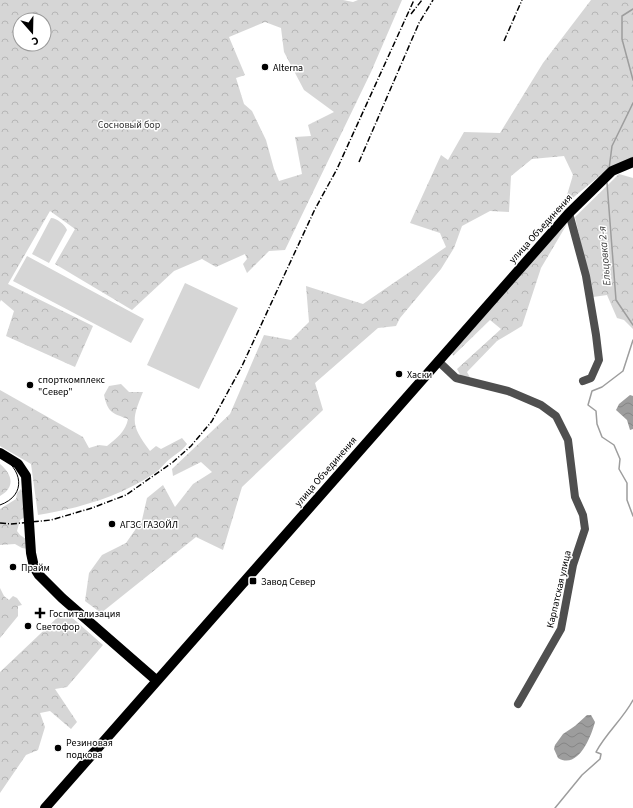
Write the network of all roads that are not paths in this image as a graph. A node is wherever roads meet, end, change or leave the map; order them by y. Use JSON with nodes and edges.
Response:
{"nodes":[{"id":1,"x":633,"y":162,"type":"edge"},
{"id":2,"x":569,"y":213,"type":"junction"},
{"id":3,"x":438,"y":361,"type":"junction"},
{"id":4,"x":583,"y":381,"type":"dead end"},
{"id":5,"x":0,"y":453,"type":"edge"},
{"id":6,"x":156,"y":680,"type":"junction"},
{"id":7,"x":518,"y":704,"type":"dead end"},
{"id":8,"x":45,"y":808,"type":"edge"}],
"edges":[{"from":1,"to":2,"type":"main road","name":"улица Объединения"},
{"from":2,"to":3,"type":"main road","name":"улица Объединения"},
{"from":2,"to":4,"type":"street"},
{"from":3,"to":6,"type":"main road","name":"улица Объединения"},
{"from":3,"to":7,"type":"street","name":"Карпатская улица"},
{"from":5,"to":6,"type":"main road"},
{"from":6,"to":8,"type":"main road","name":"улица Объединения"}]}
